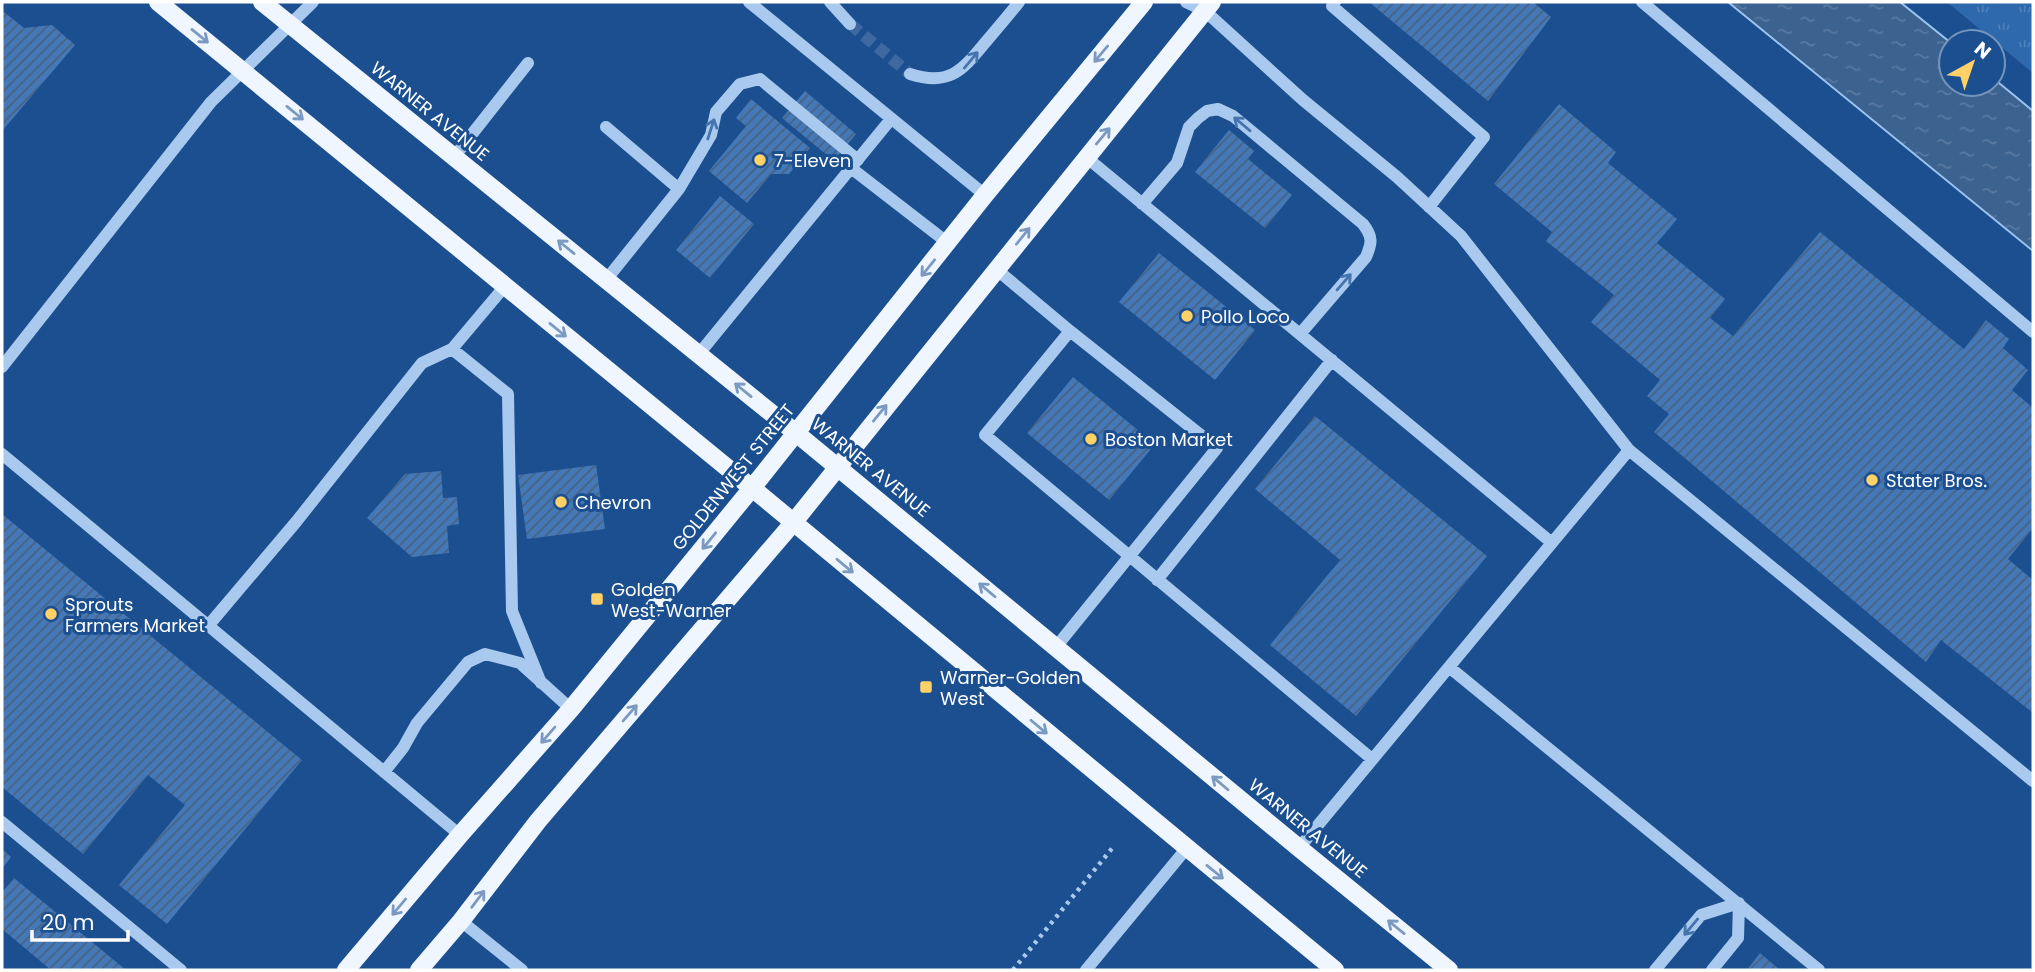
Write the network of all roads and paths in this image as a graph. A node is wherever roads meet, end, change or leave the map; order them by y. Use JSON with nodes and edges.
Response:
{"nodes":[{"id":1,"x":158,"y":2,"type":"edge"},
{"id":2,"x":262,"y":2,"type":"edge"},
{"id":3,"x":313,"y":2,"type":"edge"},
{"id":4,"x":749,"y":2,"type":"edge"},
{"id":5,"x":830,"y":2,"type":"edge"},
{"id":6,"x":1019,"y":2,"type":"edge"},
{"id":7,"x":1144,"y":2,"type":"edge"},
{"id":8,"x":1186,"y":2,"type":"edge"},
{"id":9,"x":1642,"y":2,"type":"edge"},
{"id":10,"x":1333,"y":4,"type":"edge"},
{"id":11,"x":1208,"y":6,"type":"edge"},
{"id":12,"x":850,"y":24,"type":"tunnel mouth"},
{"id":13,"x":290,"y":25,"type":"junction"},
{"id":14,"x":528,"y":63,"type":"dead end"},
{"id":15,"x":242,"y":70,"type":"junction"},
{"id":16,"x":910,"y":74,"type":"tunnel mouth"},
{"id":17,"x":891,"y":120,"type":"junction"},
{"id":18,"x":606,"y":127,"type":"dead end"},
{"id":19,"x":454,"y":157,"type":"junction"},
{"id":20,"x":1086,"y":157,"type":"junction"},
{"id":21,"x":854,"y":164,"type":"junction"},
{"id":22,"x":679,"y":189,"type":"junction"},
{"id":23,"x":985,"y":195,"type":"junction"},
{"id":24,"x":1142,"y":204,"type":"junction"},
{"id":25,"x":1429,"y":207,"type":"junction"},
{"id":26,"x":948,"y":243,"type":"junction"},
{"id":27,"x":996,"y":269,"type":"junction"},
{"id":28,"x":606,"y":280,"type":"junction"},
{"id":29,"x":505,"y":286,"type":"junction"},
{"id":30,"x":1070,"y":331,"type":"junction"},
{"id":31,"x":2033,"y":332,"type":"edge"},
{"id":32,"x":1300,"y":334,"type":"junction"},
{"id":33,"x":452,"y":349,"type":"junction"},
{"id":34,"x":698,"y":355,"type":"junction"},
{"id":35,"x":1332,"y":360,"type":"junction"},
{"id":36,"x":2,"y":367,"type":"edge"},
{"id":37,"x":796,"y":433,"type":"junction"},
{"id":38,"x":1629,"y":450,"type":"junction"},
{"id":39,"x":2,"y":454,"type":"edge"},
{"id":40,"x":837,"y":466,"type":"junction"},
{"id":41,"x":752,"y":488,"type":"junction"},
{"id":42,"x":793,"y":523,"type":"junction"},
{"id":43,"x":1552,"y":543,"type":"junction"},
{"id":44,"x":1130,"y":556,"type":"junction"},
{"id":45,"x":1157,"y":580,"type":"junction"},
{"id":46,"x":208,"y":626,"type":"junction"},
{"id":47,"x":1056,"y":647,"type":"junction"},
{"id":48,"x":1449,"y":667,"type":"junction"},
{"id":49,"x":541,"y":683,"type":"junction"},
{"id":50,"x":571,"y":709,"type":"junction"},
{"id":51,"x":1372,"y":759,"type":"junction"},
{"id":52,"x":384,"y":772,"type":"junction"},
{"id":53,"x":2033,"y":781,"type":"edge"},
{"id":54,"x":2,"y":822,"type":"edge"},
{"id":55,"x":460,"y":835,"type":"junction"},
{"id":56,"x":1114,"y":846,"type":"dead end"},
{"id":57,"x":1299,"y":848,"type":"junction"},
{"id":58,"x":1186,"y":849,"type":"junction"},
{"id":59,"x":1739,"y":903,"type":"junction"},
{"id":60,"x":461,"y":921,"type":"junction"},
{"id":61,"x":181,"y":970,"type":"edge"},
{"id":62,"x":346,"y":970,"type":"edge"},
{"id":63,"x":419,"y":970,"type":"edge"},
{"id":64,"x":522,"y":970,"type":"edge"},
{"id":65,"x":1013,"y":970,"type":"edge"},
{"id":66,"x":1086,"y":970,"type":"edge"},
{"id":67,"x":1335,"y":970,"type":"edge"},
{"id":68,"x":1450,"y":970,"type":"edge"},
{"id":69,"x":1655,"y":970,"type":"edge"},
{"id":70,"x":1713,"y":970,"type":"edge"},
{"id":71,"x":1819,"y":970,"type":"edge"}],
"edges":[{"from":1,"to":15,"type":"main road","one_way":true},
{"from":2,"to":13,"type":"main road","name":"WARNER AVENUE"},
{"from":3,"to":13,"type":"lane"},
{"from":4,"to":17,"type":"lane"},
{"from":5,"to":12,"type":"lane"},
{"from":16,"to":6,"type":"lane","one_way":true},
{"from":7,"to":23,"type":"main road","name":"GOLDENWEST STREET","one_way":true},
{"from":8,"to":11,"type":"lane"},
{"from":9,"to":31,"type":"lane"},
{"from":10,"to":25,"type":"lane"},
{"from":20,"to":11,"type":"main road","one_way":true},
{"from":11,"to":25,"type":"lane"},
{"from":13,"to":15,"type":"lane"},
{"from":13,"to":19,"type":"main road","name":"WARNER AVENUE"},
{"from":14,"to":19,"type":"lane"},
{"from":15,"to":29,"type":"main road","one_way":true},
{"from":15,"to":36,"type":"lane"},
{"from":17,"to":21,"type":"lane"},
{"from":17,"to":23,"type":"lane"},
{"from":18,"to":22,"type":"lane"},
{"from":28,"to":19,"type":"main road","name":"WARNER AVENUE","one_way":true},
{"from":20,"to":24,"type":"lane"},
{"from":27,"to":20,"type":"main road","one_way":true},
{"from":22,"to":21,"type":"lane","one_way":true},
{"from":21,"to":26,"type":"lane"},
{"from":21,"to":34,"type":"lane"},
{"from":22,"to":28,"type":"lane"},
{"from":23,"to":26,"type":"main road","name":"GOLDENWEST STREET"},
{"from":24,"to":32,"type":"lane"},
{"from":32,"to":24,"type":"lane","one_way":true},
{"from":25,"to":38,"type":"lane"},
{"from":26,"to":37,"type":"main road","name":"GOLDENWEST STREET","one_way":true},
{"from":27,"to":30,"type":"lane"},
{"from":40,"to":27,"type":"main road","one_way":true},
{"from":28,"to":34,"type":"main road","name":"WARNER AVENUE"},
{"from":29,"to":33,"type":"lane"},
{"from":29,"to":41,"type":"main road","one_way":true},
{"from":30,"to":44,"type":"lane"},
{"from":30,"to":44,"type":"lane"},
{"from":32,"to":35,"type":"lane"},
{"from":33,"to":46,"type":"lane"},
{"from":33,"to":49,"type":"lane"},
{"from":37,"to":34,"type":"main road","name":"WARNER AVENUE","one_way":true},
{"from":35,"to":43,"type":"lane"},
{"from":35,"to":45,"type":"lane"},
{"from":37,"to":40,"type":"main road","name":"WARNER AVENUE"},
{"from":37,"to":41,"type":"main road","name":"GOLDENWEST STREET"},
{"from":38,"to":43,"type":"lane"},
{"from":38,"to":53,"type":"lane"},
{"from":39,"to":46,"type":"lane"},
{"from":40,"to":42,"type":"main road"},
{"from":47,"to":40,"type":"main road","name":"WARNER AVENUE","one_way":true},
{"from":41,"to":42,"type":"main road"},
{"from":41,"to":50,"type":"main road","name":"GOLDENWEST STREET","one_way":true},
{"from":42,"to":58,"type":"main road","one_way":true},
{"from":60,"to":42,"type":"main road","one_way":true},
{"from":43,"to":48,"type":"lane"},
{"from":44,"to":45,"type":"lane"},
{"from":44,"to":47,"type":"lane"},
{"from":45,"to":51,"type":"lane"},
{"from":46,"to":52,"type":"lane"},
{"from":57,"to":47,"type":"main road","name":"WARNER AVENUE","one_way":true},
{"from":48,"to":51,"type":"lane"},
{"from":48,"to":59,"type":"lane"},
{"from":49,"to":50,"type":"lane"},
{"from":49,"to":52,"type":"lane"},
{"from":50,"to":55,"type":"main road","name":"GOLDENWEST STREET","one_way":true},
{"from":51,"to":57,"type":"lane"},
{"from":52,"to":55,"type":"lane"},
{"from":54,"to":61,"type":"lane"},
{"from":55,"to":62,"type":"main road","name":"GOLDENWEST STREET","one_way":true},
{"from":56,"to":65,"type":"path"},
{"from":68,"to":57,"type":"main road","name":"WARNER AVENUE","one_way":true},
{"from":58,"to":66,"type":"lane"},
{"from":58,"to":67,"type":"main road","one_way":true},
{"from":59,"to":69,"type":"lane","one_way":true},
{"from":59,"to":70,"type":"lane"},
{"from":59,"to":71,"type":"lane"},
{"from":60,"to":63,"type":"main road"},
{"from":60,"to":64,"type":"lane"}]}
